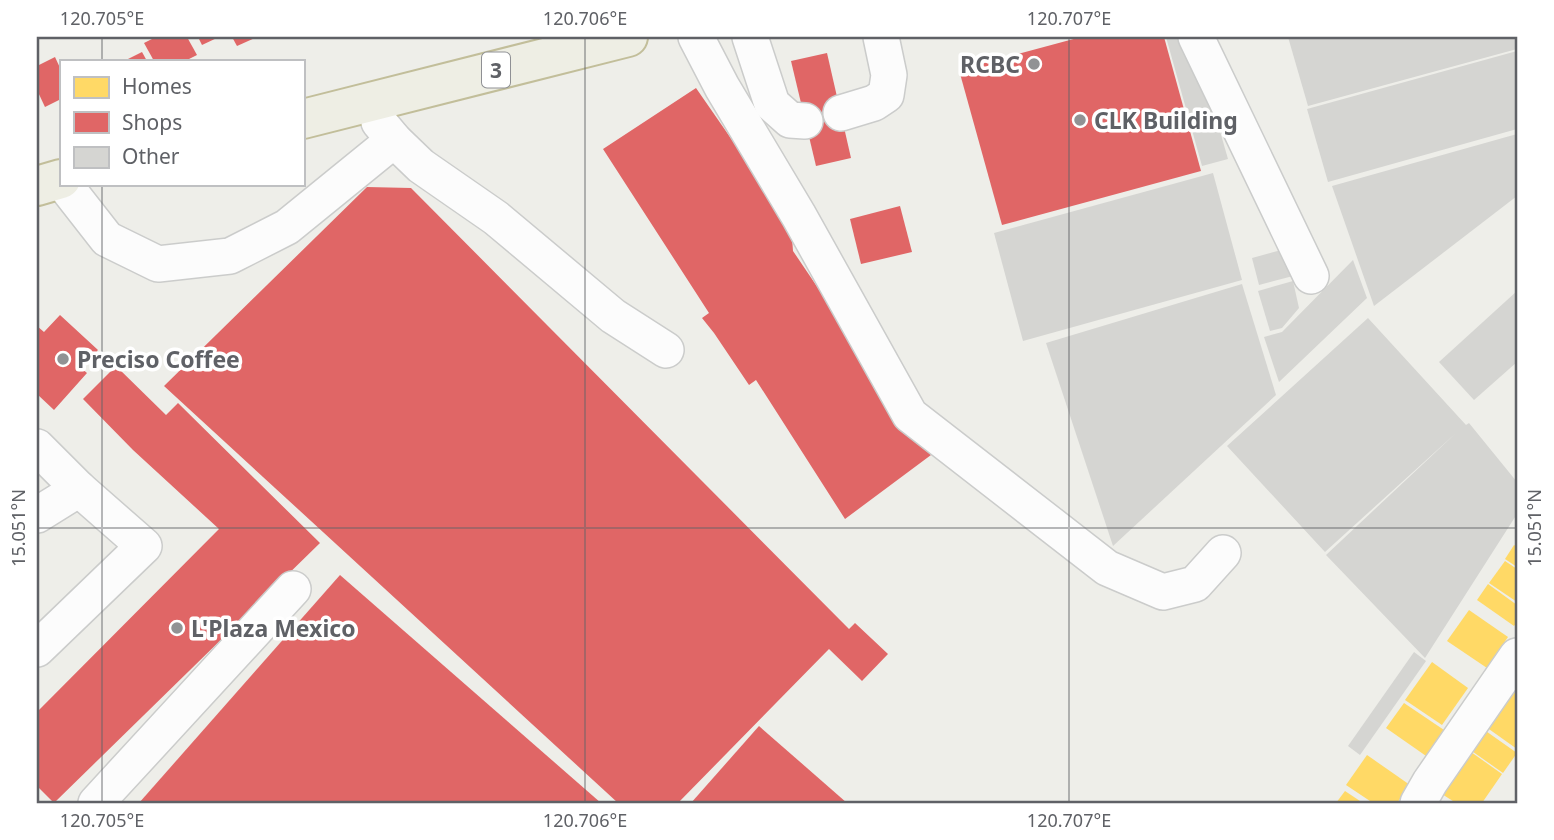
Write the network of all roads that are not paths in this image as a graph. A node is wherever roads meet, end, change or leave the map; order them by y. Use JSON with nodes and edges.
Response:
{"nodes":[{"id":1,"x":628,"y":37,"type":"edge"},
{"id":2,"x":696,"y":37,"type":"edge"},
{"id":3,"x":750,"y":37,"type":"edge"},
{"id":4,"x":881,"y":37,"type":"edge"},
{"id":5,"x":1196,"y":37,"type":"edge"},
{"id":6,"x":364,"y":103,"type":"junction"},
{"id":7,"x":841,"y":113,"type":"dead end"},
{"id":8,"x":304,"y":119,"type":"edge"},
{"id":9,"x":805,"y":121,"type":"dead end"},
{"id":10,"x":394,"y":140,"type":"junction"},
{"id":11,"x":60,"y":180,"type":"edge"},
{"id":12,"x":37,"y":186,"type":"edge"},
{"id":13,"x":67,"y":186,"type":"edge"},
{"id":14,"x":1311,"y":275,"type":"dead end"},
{"id":15,"x":666,"y":350,"type":"dead end"},
{"id":16,"x":37,"y":447,"type":"edge"},
{"id":17,"x":79,"y":489,"type":"junction"},
{"id":18,"x":37,"y":515,"type":"edge"},
{"id":19,"x":1223,"y":553,"type":"dead end"},
{"id":20,"x":293,"y":589,"type":"dead end"},
{"id":21,"x":37,"y":649,"type":"edge"},
{"id":22,"x":1517,"y":656,"type":"edge"},
{"id":23,"x":96,"y":803,"type":"edge"},
{"id":24,"x":1418,"y":803,"type":"edge"}],
"edges":[{"from":1,"to":6,"type":"highway","number":"3"},
{"from":2,"to":19,"type":"street"},
{"from":3,"to":9,"type":"street"},
{"from":4,"to":7,"type":"street"},
{"from":5,"to":14,"type":"street"},
{"from":6,"to":8,"type":"highway","number":"3"},
{"from":6,"to":10,"type":"street"},
{"from":10,"to":13,"type":"street"},
{"from":10,"to":15,"type":"street"},
{"from":11,"to":12,"type":"highway"},
{"from":16,"to":17,"type":"street"},
{"from":17,"to":18,"type":"street"},
{"from":17,"to":21,"type":"street"},
{"from":20,"to":23,"type":"street"},
{"from":22,"to":24,"type":"street"}]}
